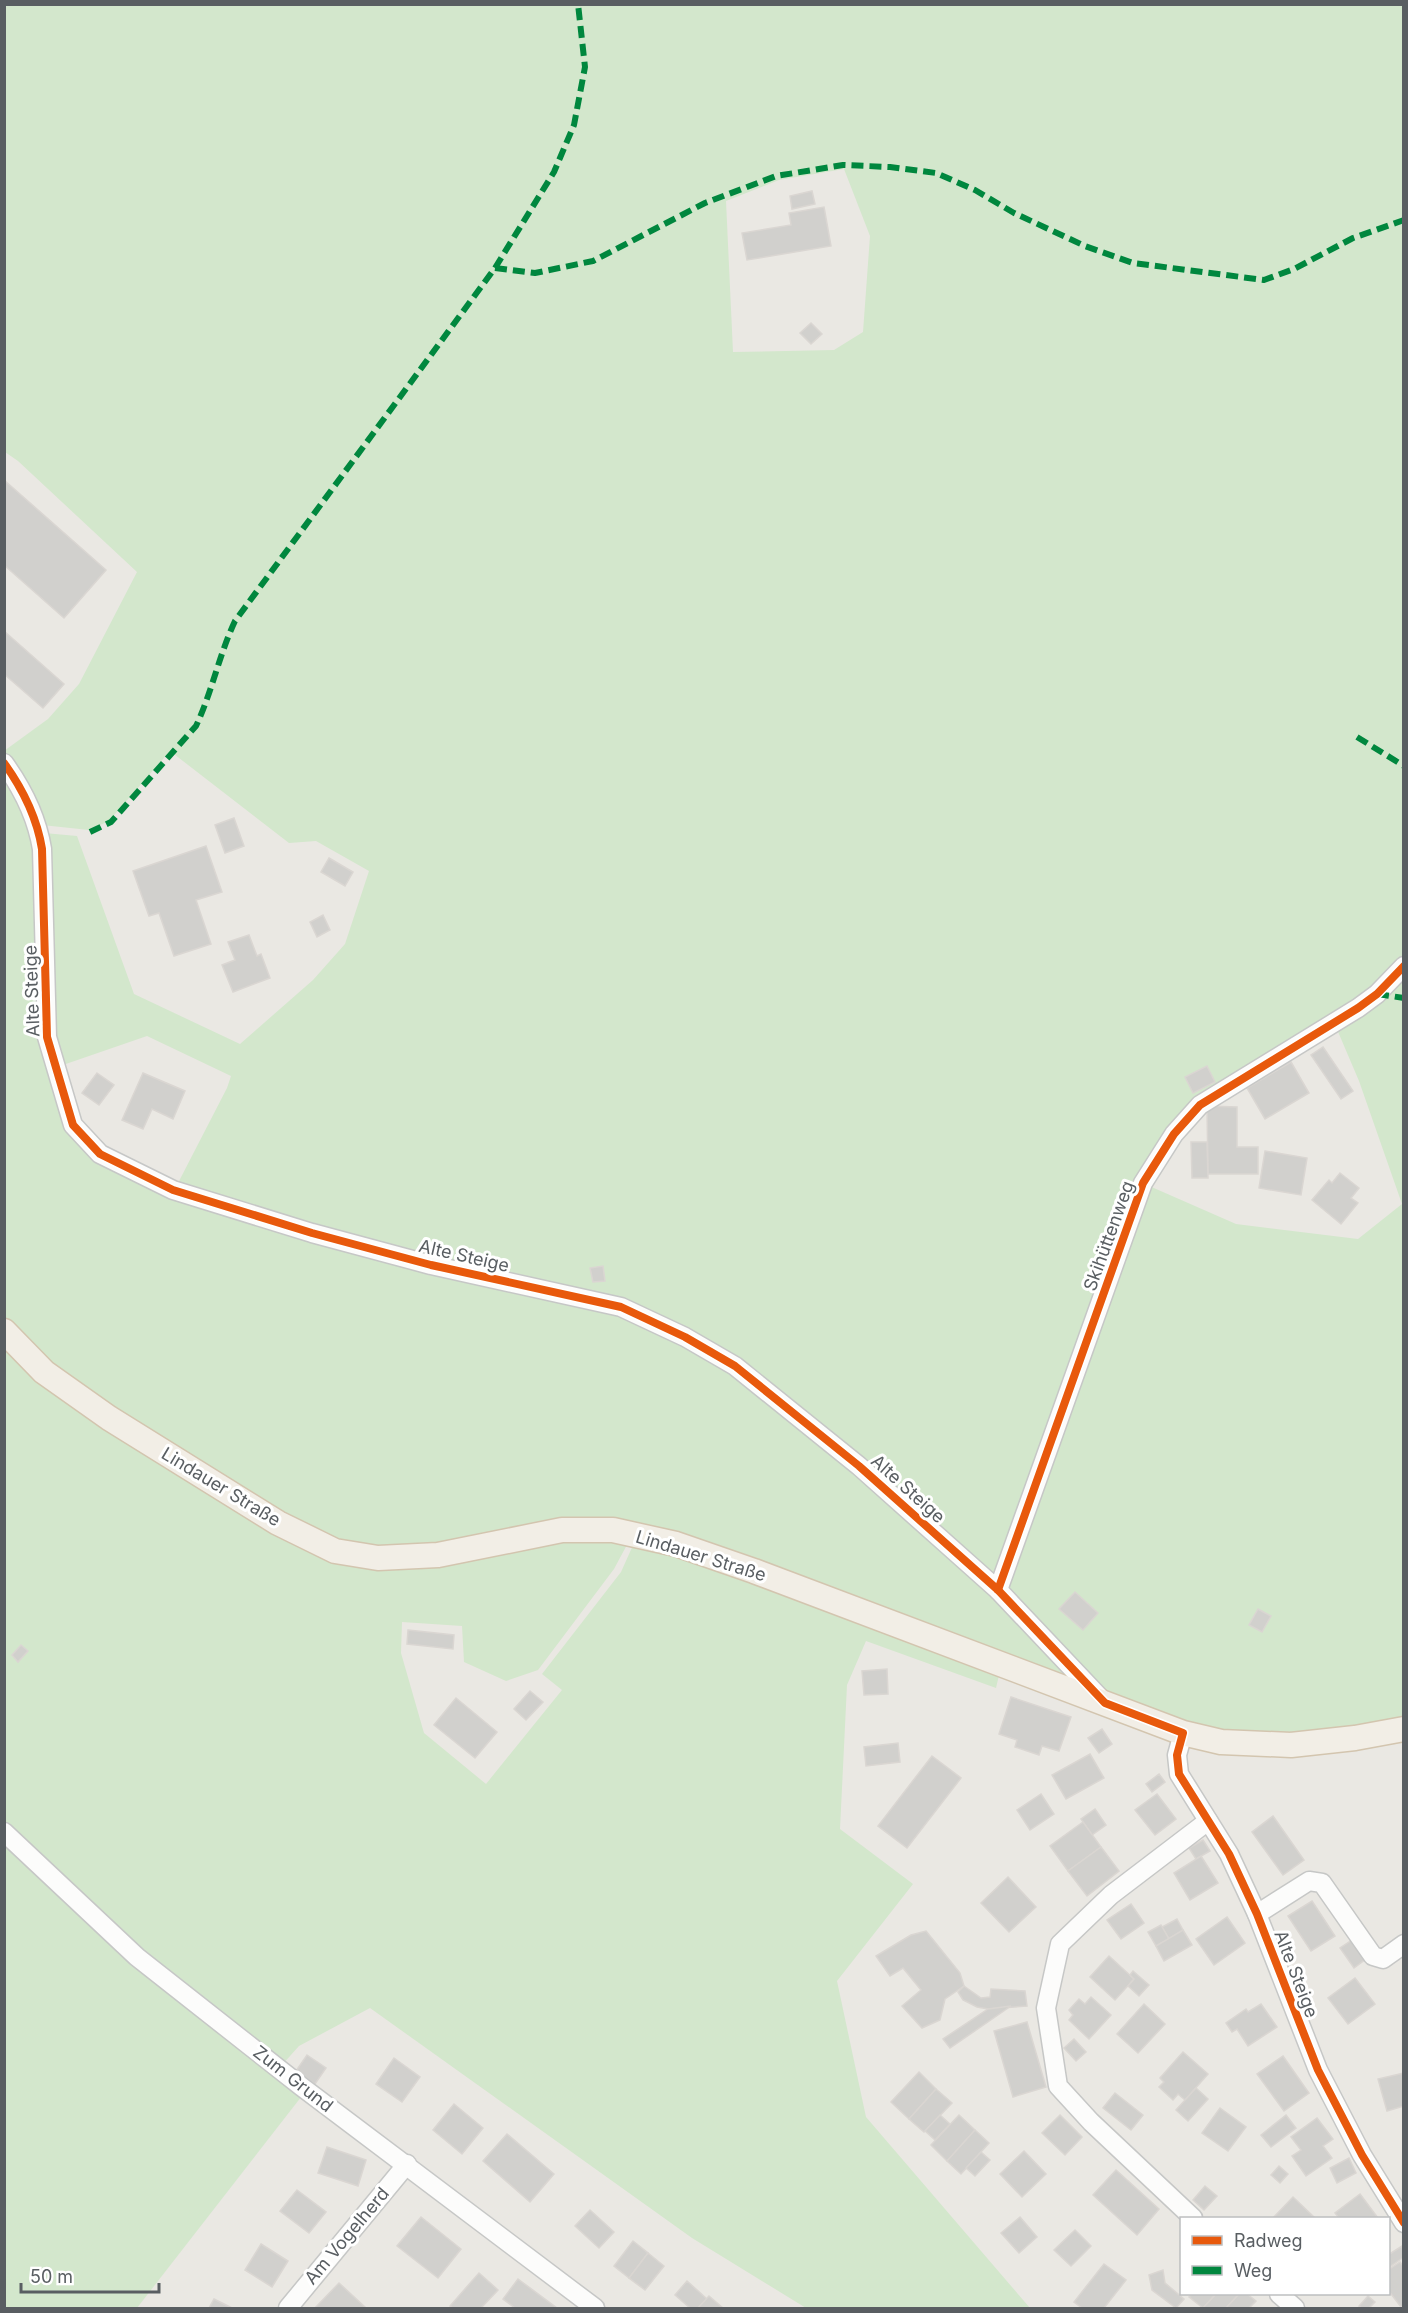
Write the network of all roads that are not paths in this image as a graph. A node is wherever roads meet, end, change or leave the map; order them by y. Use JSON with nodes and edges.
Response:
{"nodes":[{"id":1,"x":4,"y":763,"type":"edge"},
{"id":2,"x":1404,"y":966,"type":"edge"},
{"id":3,"x":4,"y":1330,"type":"edge"},
{"id":4,"x":998,"y":1590,"type":"junction"},
{"id":5,"x":1105,"y":1703,"type":"junction"},
{"id":6,"x":1404,"y":1729,"type":"edge"},
{"id":7,"x":1183,"y":1733,"type":"junction"},
{"id":8,"x":1208,"y":1821,"type":"junction"},
{"id":9,"x":4,"y":1832,"type":"edge"},
{"id":10,"x":1257,"y":1914,"type":"junction"},
{"id":11,"x":1404,"y":1944,"type":"edge"},
{"id":12,"x":407,"y":2164,"type":"junction"},
{"id":13,"x":1192,"y":2217,"type":"edge"},
{"id":14,"x":1404,"y":2223,"type":"edge"},
{"id":15,"x":1280,"y":2295,"type":"edge"},
{"id":16,"x":288,"y":2308,"type":"edge"},
{"id":17,"x":595,"y":2308,"type":"edge"},
{"id":18,"x":1295,"y":2308,"type":"edge"}],
"edges":[{"from":1,"to":4,"type":"street","name":"Alte Steige"},
{"from":2,"to":4,"type":"street","name":"Skihüttenweg"},
{"from":3,"to":5,"type":"main road","name":"Lindauer Straße"},
{"from":4,"to":5,"type":"street","name":"Alte Steige"},
{"from":5,"to":7,"type":"main road","name":"Lindauer Straße"},
{"from":6,"to":7,"type":"main road","name":"Lindauer Straße"},
{"from":7,"to":8,"type":"street","name":"Alte Steige"},
{"from":8,"to":10,"type":"street","name":"Alte Steige"},
{"from":8,"to":13,"type":"street"},
{"from":9,"to":12,"type":"street","name":"Zum Grund"},
{"from":10,"to":11,"type":"street","name":"Alte Steige"},
{"from":10,"to":14,"type":"street","name":"Alte Steige"},
{"from":12,"to":16,"type":"street","name":"Am Vogelherd"},
{"from":12,"to":17,"type":"street","name":"Zum Grund"},
{"from":15,"to":18,"type":"street"}]}
